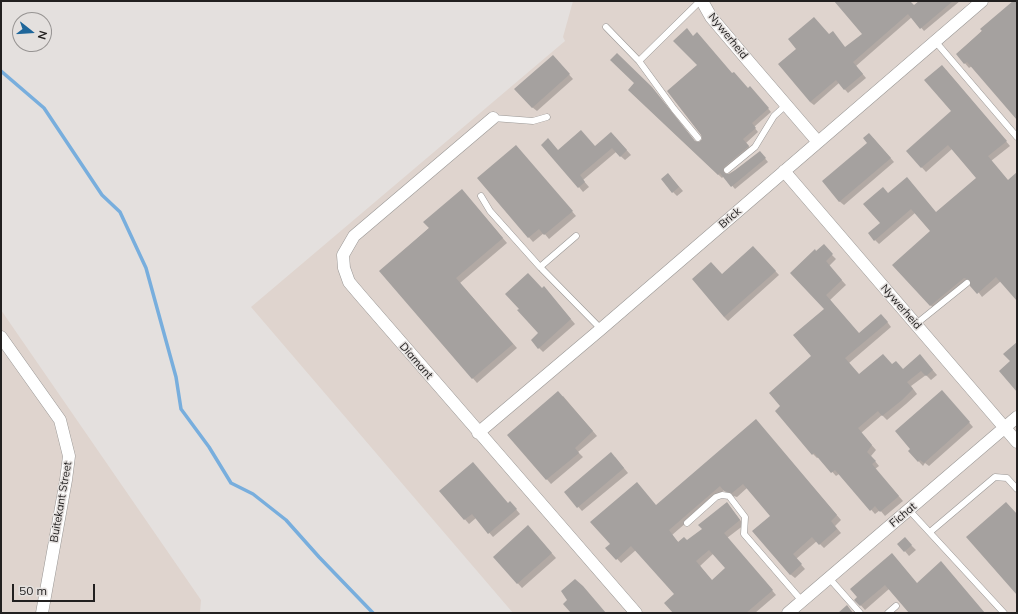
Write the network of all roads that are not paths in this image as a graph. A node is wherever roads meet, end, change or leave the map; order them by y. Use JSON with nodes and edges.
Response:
{"nodes":[{"id":1,"x":701,"y":1,"type":"edge"},
{"id":2,"x":982,"y":1,"type":"edge"},
{"id":3,"x":606,"y":27,"type":"dead end"},
{"id":4,"x":936,"y":41,"type":"junction"},
{"id":5,"x":639,"y":62,"type":"junction"},
{"id":6,"x":786,"y":105,"type":"junction"},
{"id":7,"x":547,"y":117,"type":"dead end"},
{"id":8,"x":493,"y":118,"type":"joint"},
{"id":9,"x":1017,"y":137,"type":"edge"},
{"id":10,"x":698,"y":138,"type":"dead end"},
{"id":11,"x":818,"y":142,"type":"junction"},
{"id":12,"x":727,"y":170,"type":"dead end"},
{"id":13,"x":784,"y":171,"type":"junction"},
{"id":14,"x":481,"y":196,"type":"dead end"},
{"id":15,"x":576,"y":236,"type":"dead end"},
{"id":16,"x":540,"y":267,"type":"junction"},
{"id":17,"x":967,"y":283,"type":"dead end"},
{"id":18,"x":916,"y":324,"type":"junction"},
{"id":19,"x":601,"y":329,"type":"junction"},
{"id":20,"x":1,"y":337,"type":"edge"},
{"id":21,"x":1017,"y":417,"type":"edge"},
{"id":22,"x":1005,"y":428,"type":"junction"},
{"id":23,"x":478,"y":433,"type":"junction"},
{"id":24,"x":1017,"y":442,"type":"edge"},
{"id":25,"x":1017,"y":489,"type":"edge"},
{"id":26,"x":909,"y":510,"type":"junction"},
{"id":27,"x":687,"y":523,"type":"dead end"},
{"id":28,"x":930,"y":532,"type":"junction"},
{"id":29,"x":829,"y":578,"type":"junction"},
{"id":30,"x":802,"y":601,"type":"junction"},
{"id":31,"x":896,"y":606,"type":"dead end"},
{"id":32,"x":42,"y":613,"type":"edge"},
{"id":33,"x":636,"y":613,"type":"edge"},
{"id":34,"x":788,"y":613,"type":"edge"},
{"id":35,"x":860,"y":613,"type":"edge"},
{"id":36,"x":888,"y":613,"type":"edge"},
{"id":37,"x":1004,"y":613,"type":"edge"}],
"edges":[{"from":1,"to":5,"type":"lane"},
{"from":1,"to":6,"type":"street","name":"Nywerheid"},
{"from":2,"to":4,"type":"street","name":"Brick"},
{"from":3,"to":5,"type":"lane"},
{"from":4,"to":9,"type":"lane"},
{"from":4,"to":11,"type":"street","name":"Brick"},
{"from":5,"to":10,"type":"lane"},
{"from":6,"to":11,"type":"street","name":"Nywerheid"},
{"from":6,"to":12,"type":"lane"},
{"from":7,"to":8,"type":"lane"},
{"from":8,"to":23,"type":"street","name":"Diamant"},
{"from":11,"to":13,"type":"street","name":"Brick"},
{"from":13,"to":18,"type":"street","name":"Nywerheid"},
{"from":13,"to":19,"type":"street","name":"Brick"},
{"from":14,"to":16,"type":"lane"},
{"from":15,"to":16,"type":"lane"},
{"from":16,"to":19,"type":"lane"},
{"from":17,"to":18,"type":"lane"},
{"from":18,"to":22,"type":"street","name":"Nywerheid"},
{"from":19,"to":23,"type":"street","name":"Brick"},
{"from":20,"to":32,"type":"street","name":"Buitekant Street"},
{"from":21,"to":22,"type":"street","name":"Fichat"},
{"from":22,"to":24,"type":"street","name":"Nywerheid"},
{"from":22,"to":26,"type":"street","name":"Fichat"},
{"from":23,"to":33,"type":"street","name":"Diamant"},
{"from":25,"to":28,"type":"lane"},
{"from":26,"to":28,"type":"lane"},
{"from":26,"to":29,"type":"street","name":"Fichat"},
{"from":27,"to":30,"type":"lane"},
{"from":28,"to":37,"type":"lane"},
{"from":29,"to":30,"type":"street","name":"Fichat"},
{"from":29,"to":35,"type":"lane"},
{"from":30,"to":34,"type":"street","name":"Fichat"},
{"from":31,"to":36,"type":"lane"}]}
